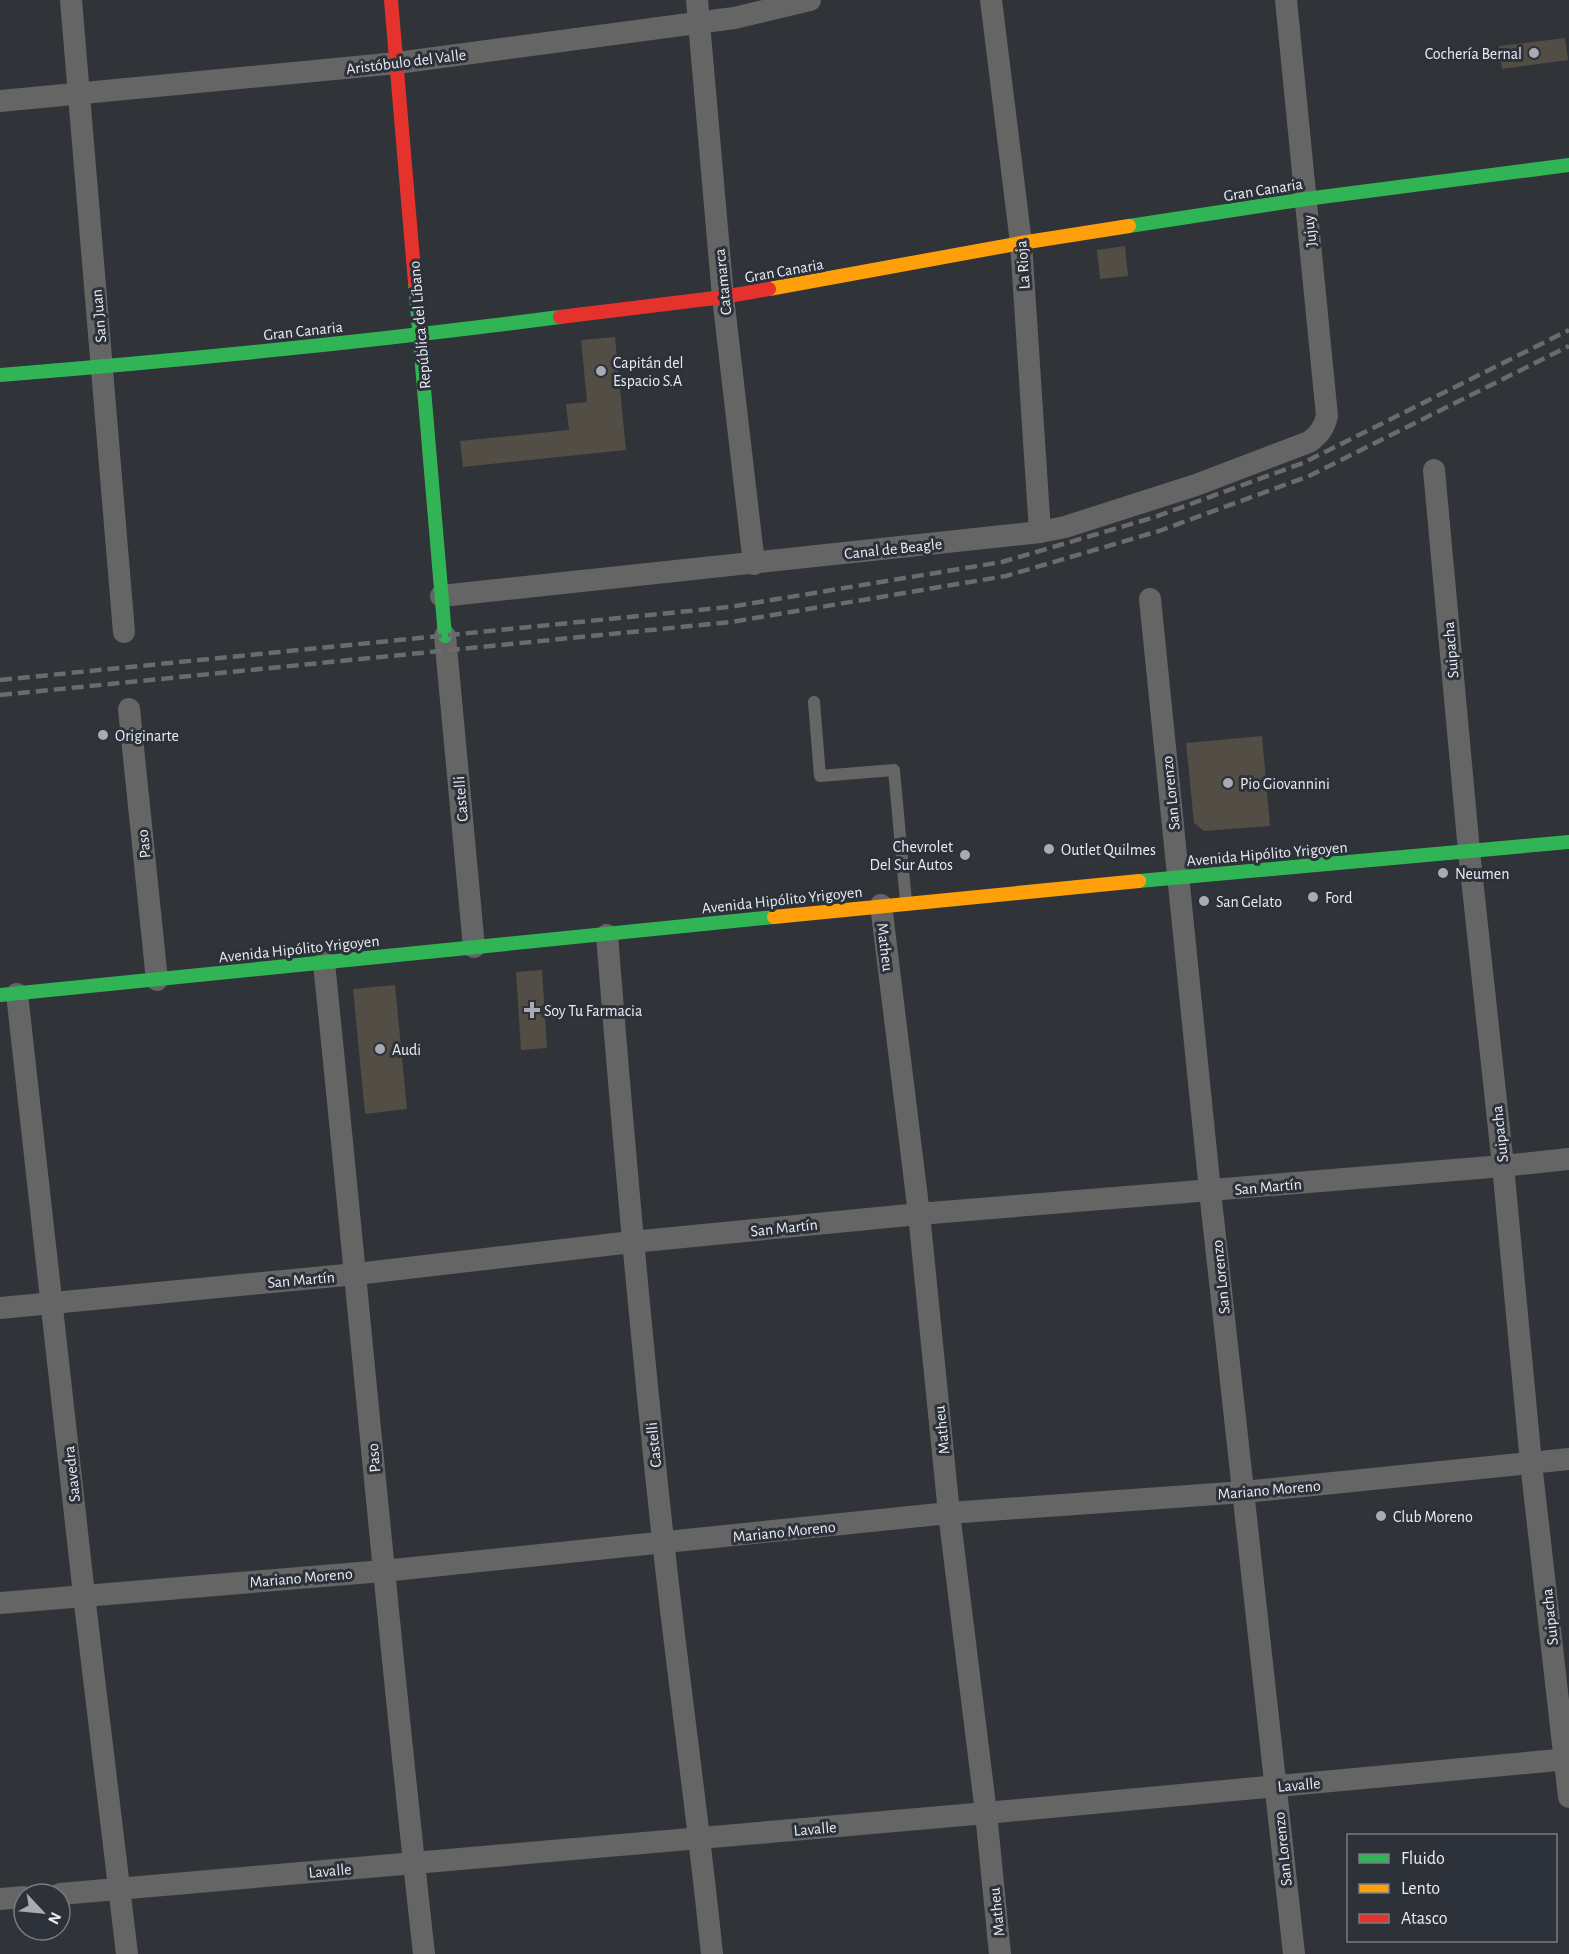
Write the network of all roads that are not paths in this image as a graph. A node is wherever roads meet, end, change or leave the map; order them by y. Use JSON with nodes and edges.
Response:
{"nodes":[{"id":1,"x":70,"y":0,"type":"edge"},
{"id":2,"x":391,"y":0,"type":"edge"},
{"id":3,"x":697,"y":0,"type":"edge"},
{"id":4,"x":810,"y":0,"type":"edge"},
{"id":5,"x":991,"y":0,"type":"edge"},
{"id":6,"x":1286,"y":0,"type":"edge"},
{"id":7,"x":699,"y":23,"type":"junction"},
{"id":8,"x":397,"y":63,"type":"junction"},
{"id":9,"x":80,"y":93,"type":"junction"},
{"id":10,"x":0,"y":101,"type":"edge"},
{"id":11,"x":1569,"y":165,"type":"edge"},
{"id":12,"x":1306,"y":199,"type":"junction"},
{"id":13,"x":1021,"y":243,"type":"junction"},
{"id":14,"x":723,"y":297,"type":"junction"},
{"id":15,"x":419,"y":335,"type":"junction"},
{"id":16,"x":102,"y":367,"type":"junction"},
{"id":17,"x":0,"y":375,"type":"edge"},
{"id":18,"x":1324,"y":425,"type":"joint"},
{"id":19,"x":1434,"y":470,"type":"dead end"},
{"id":20,"x":1040,"y":532,"type":"junction"},
{"id":21,"x":754,"y":564,"type":"junction"},
{"id":22,"x":441,"y":596,"type":"junction"},
{"id":23,"x":1150,"y":599,"type":"dead end"},
{"id":24,"x":124,"y":632,"type":"dead end"},
{"id":25,"x":446,"y":643,"type":"joint"},
{"id":26,"x":814,"y":702,"type":"dead end"},
{"id":27,"x":129,"y":709,"type":"dead end"},
{"id":28,"x":1569,"y":842,"type":"edge"},
{"id":29,"x":1469,"y":851,"type":"junction"},
{"id":30,"x":1178,"y":878,"type":"junction"},
{"id":31,"x":906,"y":903,"type":"junction"},
{"id":32,"x":881,"y":905,"type":"junction"},
{"id":33,"x":607,"y":935,"type":"junction"},
{"id":34,"x":474,"y":947,"type":"junction"},
{"id":35,"x":324,"y":963,"type":"junction"},
{"id":36,"x":157,"y":980,"type":"junction"},
{"id":37,"x":8,"y":995,"type":"edge"},
{"id":38,"x":1569,"y":1159,"type":"edge"},
{"id":39,"x":1503,"y":1166,"type":"junction"},
{"id":40,"x":1210,"y":1191,"type":"junction"},
{"id":41,"x":919,"y":1214,"type":"junction"},
{"id":42,"x":632,"y":1242,"type":"junction"},
{"id":43,"x":356,"y":1274,"type":"junction"},
{"id":44,"x":52,"y":1303,"type":"junction"},
{"id":45,"x":0,"y":1308,"type":"edge"},
{"id":46,"x":1569,"y":1459,"type":"edge"},
{"id":47,"x":1532,"y":1462,"type":"junction"},
{"id":48,"x":1244,"y":1492,"type":"junction"},
{"id":49,"x":949,"y":1513,"type":"junction"},
{"id":50,"x":663,"y":1543,"type":"junction"},
{"id":51,"x":383,"y":1570,"type":"junction"},
{"id":52,"x":84,"y":1595,"type":"junction"},
{"id":53,"x":0,"y":1603,"type":"edge"},
{"id":54,"x":1567,"y":1759,"type":"edge"},
{"id":55,"x":1275,"y":1786,"type":"junction"},
{"id":56,"x":1569,"y":1797,"type":"edge"},
{"id":57,"x":986,"y":1813,"type":"junction"},
{"id":58,"x":700,"y":1838,"type":"junction"},
{"id":59,"x":414,"y":1862,"type":"junction"},
{"id":60,"x":119,"y":1889,"type":"junction"},
{"id":61,"x":72,"y":1893,"type":"edge"},
{"id":62,"x":127,"y":1954,"type":"edge"},
{"id":63,"x":424,"y":1954,"type":"edge"},
{"id":64,"x":712,"y":1954,"type":"edge"},
{"id":65,"x":1000,"y":1954,"type":"edge"},
{"id":66,"x":1294,"y":1954,"type":"edge"}],
"edges":[{"from":1,"to":9,"type":"street","name":"San Juan"},
{"from":2,"to":8,"type":"street","name":"República del Líbano"},
{"from":3,"to":7,"type":"street","name":"Catamarca"},
{"from":4,"to":7,"type":"street","name":"Aristóbulo del Valle"},
{"from":5,"to":13,"type":"street","name":"La Rioja"},
{"from":6,"to":12,"type":"street","name":"Jujuy"},
{"from":7,"to":8,"type":"street","name":"Aristóbulo del Valle"},
{"from":7,"to":14,"type":"street","name":"Catamarca"},
{"from":8,"to":9,"type":"street","name":"Aristóbulo del Valle"},
{"from":8,"to":15,"type":"street","name":"República del Líbano"},
{"from":9,"to":10,"type":"street","name":"Aristóbulo del Valle"},
{"from":9,"to":16,"type":"street","name":"San Juan"},
{"from":11,"to":12,"type":"street","name":"Gran Canaria"},
{"from":12,"to":13,"type":"street","name":"Gran Canaria"},
{"from":12,"to":18,"type":"street","name":"Jujuy"},
{"from":13,"to":14,"type":"street","name":"Gran Canaria"},
{"from":13,"to":20,"type":"street","name":"La Rioja"},
{"from":14,"to":15,"type":"street","name":"Gran Canaria"},
{"from":14,"to":21,"type":"street","name":"Catamarca"},
{"from":15,"to":16,"type":"street","name":"Gran Canaria"},
{"from":15,"to":22,"type":"street","name":"República del Líbano"},
{"from":16,"to":17,"type":"street","name":"Gran Canaria"},
{"from":16,"to":24,"type":"street","name":"San Juan"},
{"from":18,"to":20,"type":"street","name":"Canal de Beagle"},
{"from":19,"to":29,"type":"street","name":"Suipacha"},
{"from":20,"to":21,"type":"street","name":"Canal de Beagle"},
{"from":21,"to":22,"type":"street","name":"Canal de Beagle"},
{"from":22,"to":25,"type":"street","name":"República del Líbano"},
{"from":23,"to":30,"type":"street","name":"San Lorenzo"},
{"from":25,"to":34,"type":"street","name":"Castelli"},
{"from":26,"to":31,"type":"lane"},
{"from":27,"to":36,"type":"street","name":"Paso"},
{"from":28,"to":29,"type":"street","name":"Avenida Hipólito Yrigoyen"},
{"from":29,"to":30,"type":"street","name":"Avenida Hipólito Yrigoyen"},
{"from":29,"to":39,"type":"street","name":"Suipacha"},
{"from":30,"to":31,"type":"street","name":"Avenida Hipólito Yrigoyen"},
{"from":30,"to":40,"type":"street","name":"San Lorenzo"},
{"from":31,"to":32,"type":"street","name":"Avenida Hipólito Yrigoyen"},
{"from":32,"to":33,"type":"street","name":"Avenida Hipólito Yrigoyen"},
{"from":32,"to":41,"type":"street","name":"Matheu"},
{"from":33,"to":34,"type":"street","name":"Avenida Hipólito Yrigoyen"},
{"from":33,"to":42,"type":"street","name":"Castelli"},
{"from":34,"to":35,"type":"street","name":"Avenida Hipólito Yrigoyen"},
{"from":35,"to":36,"type":"street","name":"Avenida Hipólito Yrigoyen"},
{"from":35,"to":43,"type":"street","name":"Paso"},
{"from":36,"to":37,"type":"street","name":"Avenida Hipólito Yrigoyen"},
{"from":37,"to":44,"type":"street","name":"Saavedra"},
{"from":38,"to":39,"type":"street","name":"San Martín"},
{"from":39,"to":40,"type":"street","name":"San Martín"},
{"from":39,"to":47,"type":"street","name":"Suipacha"},
{"from":40,"to":41,"type":"street","name":"San Martín"},
{"from":40,"to":48,"type":"street","name":"San Lorenzo"},
{"from":41,"to":42,"type":"street","name":"San Martín"},
{"from":41,"to":49,"type":"street","name":"Matheu"},
{"from":42,"to":43,"type":"street","name":"San Martín"},
{"from":42,"to":50,"type":"street","name":"Castelli"},
{"from":43,"to":44,"type":"street","name":"San Martín"},
{"from":43,"to":51,"type":"street","name":"Paso"},
{"from":44,"to":45,"type":"street","name":"San Martín"},
{"from":44,"to":52,"type":"street","name":"Saavedra"},
{"from":46,"to":47,"type":"street","name":"Mariano Moreno"},
{"from":47,"to":48,"type":"street","name":"Mariano Moreno"},
{"from":47,"to":54,"type":"street","name":"Suipacha"},
{"from":48,"to":49,"type":"street","name":"Mariano Moreno"},
{"from":48,"to":55,"type":"street","name":"San Lorenzo"},
{"from":49,"to":50,"type":"street","name":"Mariano Moreno"},
{"from":49,"to":57,"type":"street","name":"Matheu"},
{"from":50,"to":51,"type":"street","name":"Mariano Moreno"},
{"from":50,"to":58,"type":"street","name":"Castelli"},
{"from":51,"to":52,"type":"street","name":"Mariano Moreno"},
{"from":51,"to":59,"type":"street","name":"Paso"},
{"from":52,"to":53,"type":"street","name":"Mariano Moreno"},
{"from":52,"to":60,"type":"street","name":"Saavedra"},
{"from":54,"to":55,"type":"street","name":"Lavalle"},
{"from":54,"to":56,"type":"street","name":"Suipacha"},
{"from":55,"to":57,"type":"street","name":"Lavalle"},
{"from":55,"to":66,"type":"street","name":"San Lorenzo"},
{"from":57,"to":58,"type":"street","name":"Lavalle"},
{"from":57,"to":65,"type":"street","name":"Matheu"},
{"from":58,"to":59,"type":"street","name":"Lavalle"},
{"from":58,"to":64,"type":"street","name":"Castelli"},
{"from":59,"to":60,"type":"street","name":"Lavalle"},
{"from":59,"to":63,"type":"street","name":"Paso"},
{"from":60,"to":61,"type":"street","name":"Lavalle"},
{"from":60,"to":62,"type":"street","name":"Saavedra"}]}
